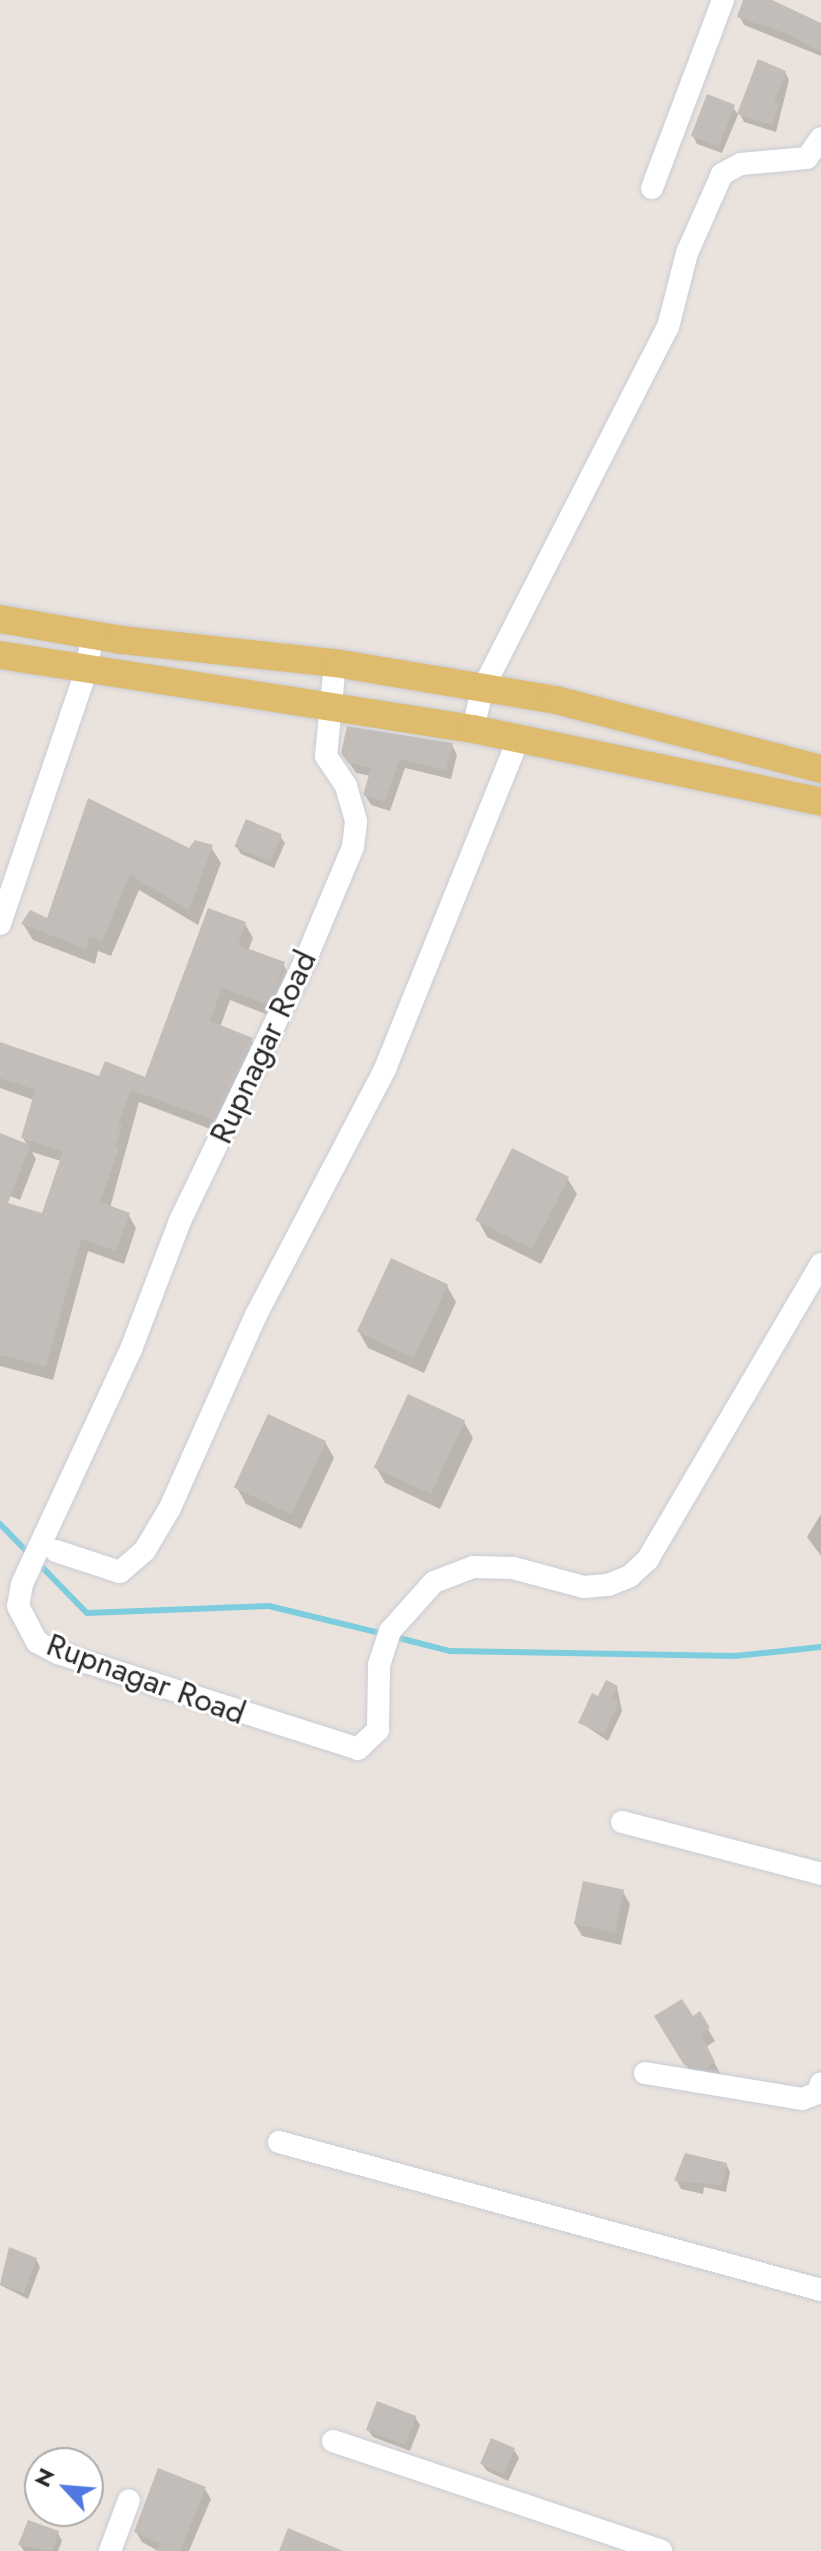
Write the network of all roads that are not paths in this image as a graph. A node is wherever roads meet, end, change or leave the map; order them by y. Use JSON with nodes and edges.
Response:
{"nodes":[{"id":1,"x":723,"y":0,"type":"edge"},
{"id":2,"x":821,"y":138,"type":"edge"},
{"id":3,"x":652,"y":188,"type":"dead end"},
{"id":4,"x":0,"y":619,"type":"edge"},
{"id":5,"x":92,"y":635,"type":"junction"},
{"id":6,"x":0,"y":655,"type":"edge"},
{"id":7,"x":335,"y":663,"type":"junction"},
{"id":8,"x":87,"y":668,"type":"junction"},
{"id":9,"x":482,"y":690,"type":"junction"},
{"id":10,"x":329,"y":708,"type":"junction"},
{"id":11,"x":473,"y":729,"type":"junction"},
{"id":12,"x":519,"y":738,"type":"junction"},
{"id":13,"x":821,"y":769,"type":"edge"},
{"id":14,"x":821,"y":802,"type":"edge"},
{"id":15,"x":0,"y":924,"type":"edge"},
{"id":16,"x":821,"y":1264,"type":"edge"},
{"id":17,"x":48,"y":1549,"type":"junction"},
{"id":18,"x":622,"y":1822,"type":"dead end"},
{"id":19,"x":821,"y":1874,"type":"edge"},
{"id":20,"x":645,"y":2073,"type":"dead end"},
{"id":21,"x":821,"y":2083,"type":"edge"},
{"id":22,"x":279,"y":2142,"type":"dead end"},
{"id":23,"x":821,"y":2290,"type":"edge"},
{"id":24,"x":333,"y":2441,"type":"dead end"},
{"id":25,"x":129,"y":2500,"type":"dead end"},
{"id":26,"x":110,"y":2551,"type":"edge"},
{"id":27,"x":661,"y":2551,"type":"edge"}],
"edges":[{"from":1,"to":3,"type":"street"},
{"from":2,"to":9,"type":"street"},
{"from":4,"to":5,"type":"main road"},
{"from":5,"to":7,"type":"main road"},
{"from":5,"to":8,"type":"street"},
{"from":6,"to":8,"type":"main road"},
{"from":7,"to":9,"type":"main road"},
{"from":7,"to":10,"type":"street","name":"Rupnagar Road"},
{"from":8,"to":10,"type":"main road"},
{"from":8,"to":15,"type":"street"},
{"from":9,"to":11,"type":"street"},
{"from":9,"to":13,"type":"main road"},
{"from":10,"to":11,"type":"main road"},
{"from":10,"to":17,"type":"street","name":"Rupnagar Road"},
{"from":11,"to":12,"type":"main road"},
{"from":12,"to":14,"type":"main road"},
{"from":12,"to":17,"type":"street"},
{"from":16,"to":17,"type":"street","name":"Rupnagar Road"},
{"from":18,"to":19,"type":"street"},
{"from":20,"to":21,"type":"street"},
{"from":22,"to":23,"type":"street"},
{"from":24,"to":27,"type":"street"},
{"from":25,"to":26,"type":"street"}]}
